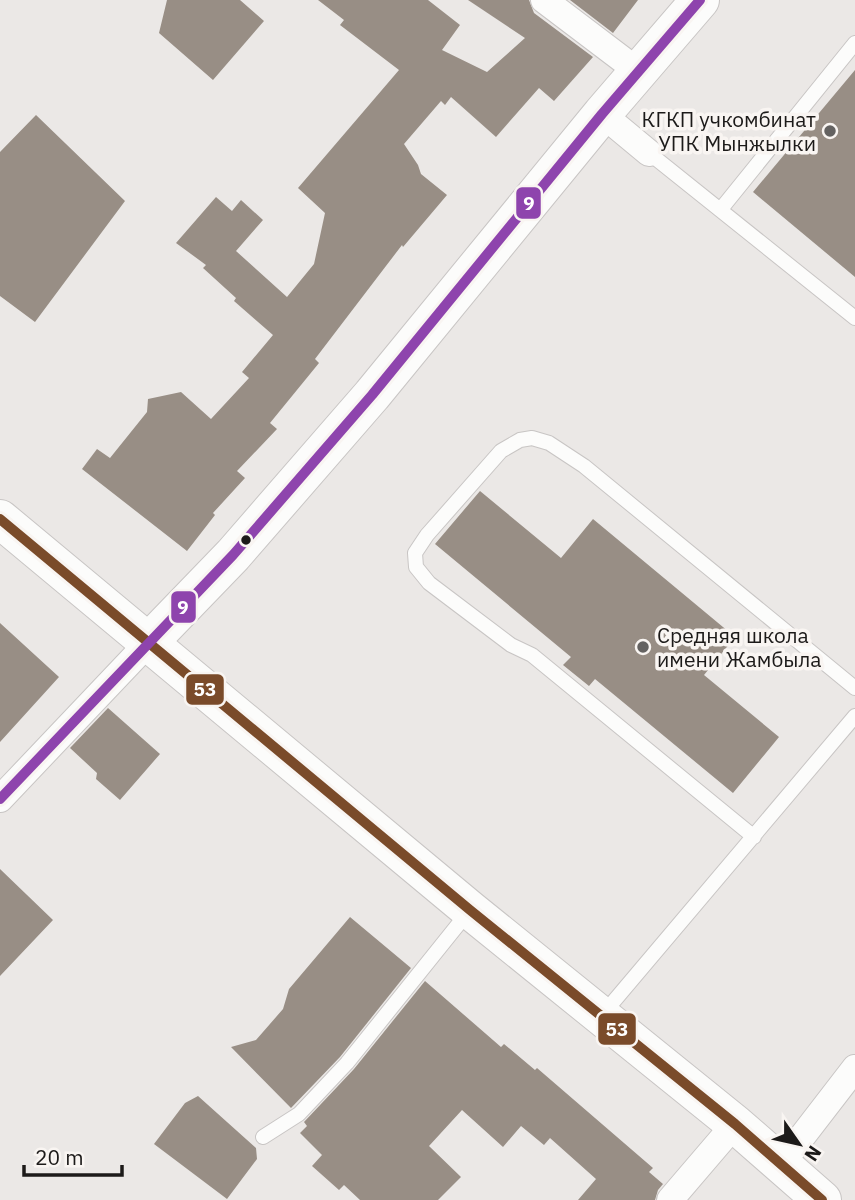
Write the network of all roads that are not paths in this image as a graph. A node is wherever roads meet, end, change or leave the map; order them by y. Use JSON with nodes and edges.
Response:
{"nodes":[{"id":1,"x":544,"y":0,"type":"edge"},
{"id":2,"x":700,"y":0,"type":"edge"},
{"id":3,"x":855,"y":43,"type":"edge"},
{"id":4,"x":639,"y":72,"type":"junction"},
{"id":5,"x":602,"y":114,"type":"junction"},
{"id":6,"x":649,"y":153,"type":"joint"},
{"id":7,"x":721,"y":209,"type":"junction"},
{"id":8,"x":855,"y":318,"type":"edge"},
{"id":9,"x":0,"y":519,"type":"edge"},
{"id":10,"x":149,"y":642,"type":"junction"},
{"id":11,"x":855,"y":688,"type":"edge"},
{"id":12,"x":855,"y":716,"type":"edge"},
{"id":13,"x":0,"y":799,"type":"edge"},
{"id":14,"x":754,"y":837,"type":"junction"},
{"id":15,"x":470,"y":910,"type":"junction"},
{"id":16,"x":602,"y":1015,"type":"junction"},
{"id":17,"x":855,"y":1068,"type":"edge"},
{"id":18,"x":735,"y":1124,"type":"junction"},
{"id":19,"x":263,"y":1137,"type":"dead end"},
{"id":20,"x":781,"y":1164,"type":"junction"},
{"id":21,"x":670,"y":1200,"type":"edge"},
{"id":22,"x":822,"y":1200,"type":"edge"}],
"edges":[{"from":1,"to":4,"type":"street"},
{"from":2,"to":4,"type":"main road"},
{"from":3,"to":7,"type":"lane"},
{"from":4,"to":5,"type":"main road"},
{"from":5,"to":6,"type":"street"},
{"from":5,"to":10,"type":"main road"},
{"from":6,"to":7,"type":"lane"},
{"from":7,"to":8,"type":"lane"},
{"from":9,"to":10,"type":"main road"},
{"from":10,"to":13,"type":"street"},
{"from":10,"to":15,"type":"main road"},
{"from":11,"to":14,"type":"lane"},
{"from":12,"to":14,"type":"lane"},
{"from":14,"to":16,"type":"lane"},
{"from":15,"to":16,"type":"main road"},
{"from":15,"to":19,"type":"lane"},
{"from":16,"to":18,"type":"main road"},
{"from":17,"to":20,"type":"street"},
{"from":18,"to":20,"type":"main road"},
{"from":18,"to":21,"type":"street"},
{"from":20,"to":22,"type":"main road"}]}
